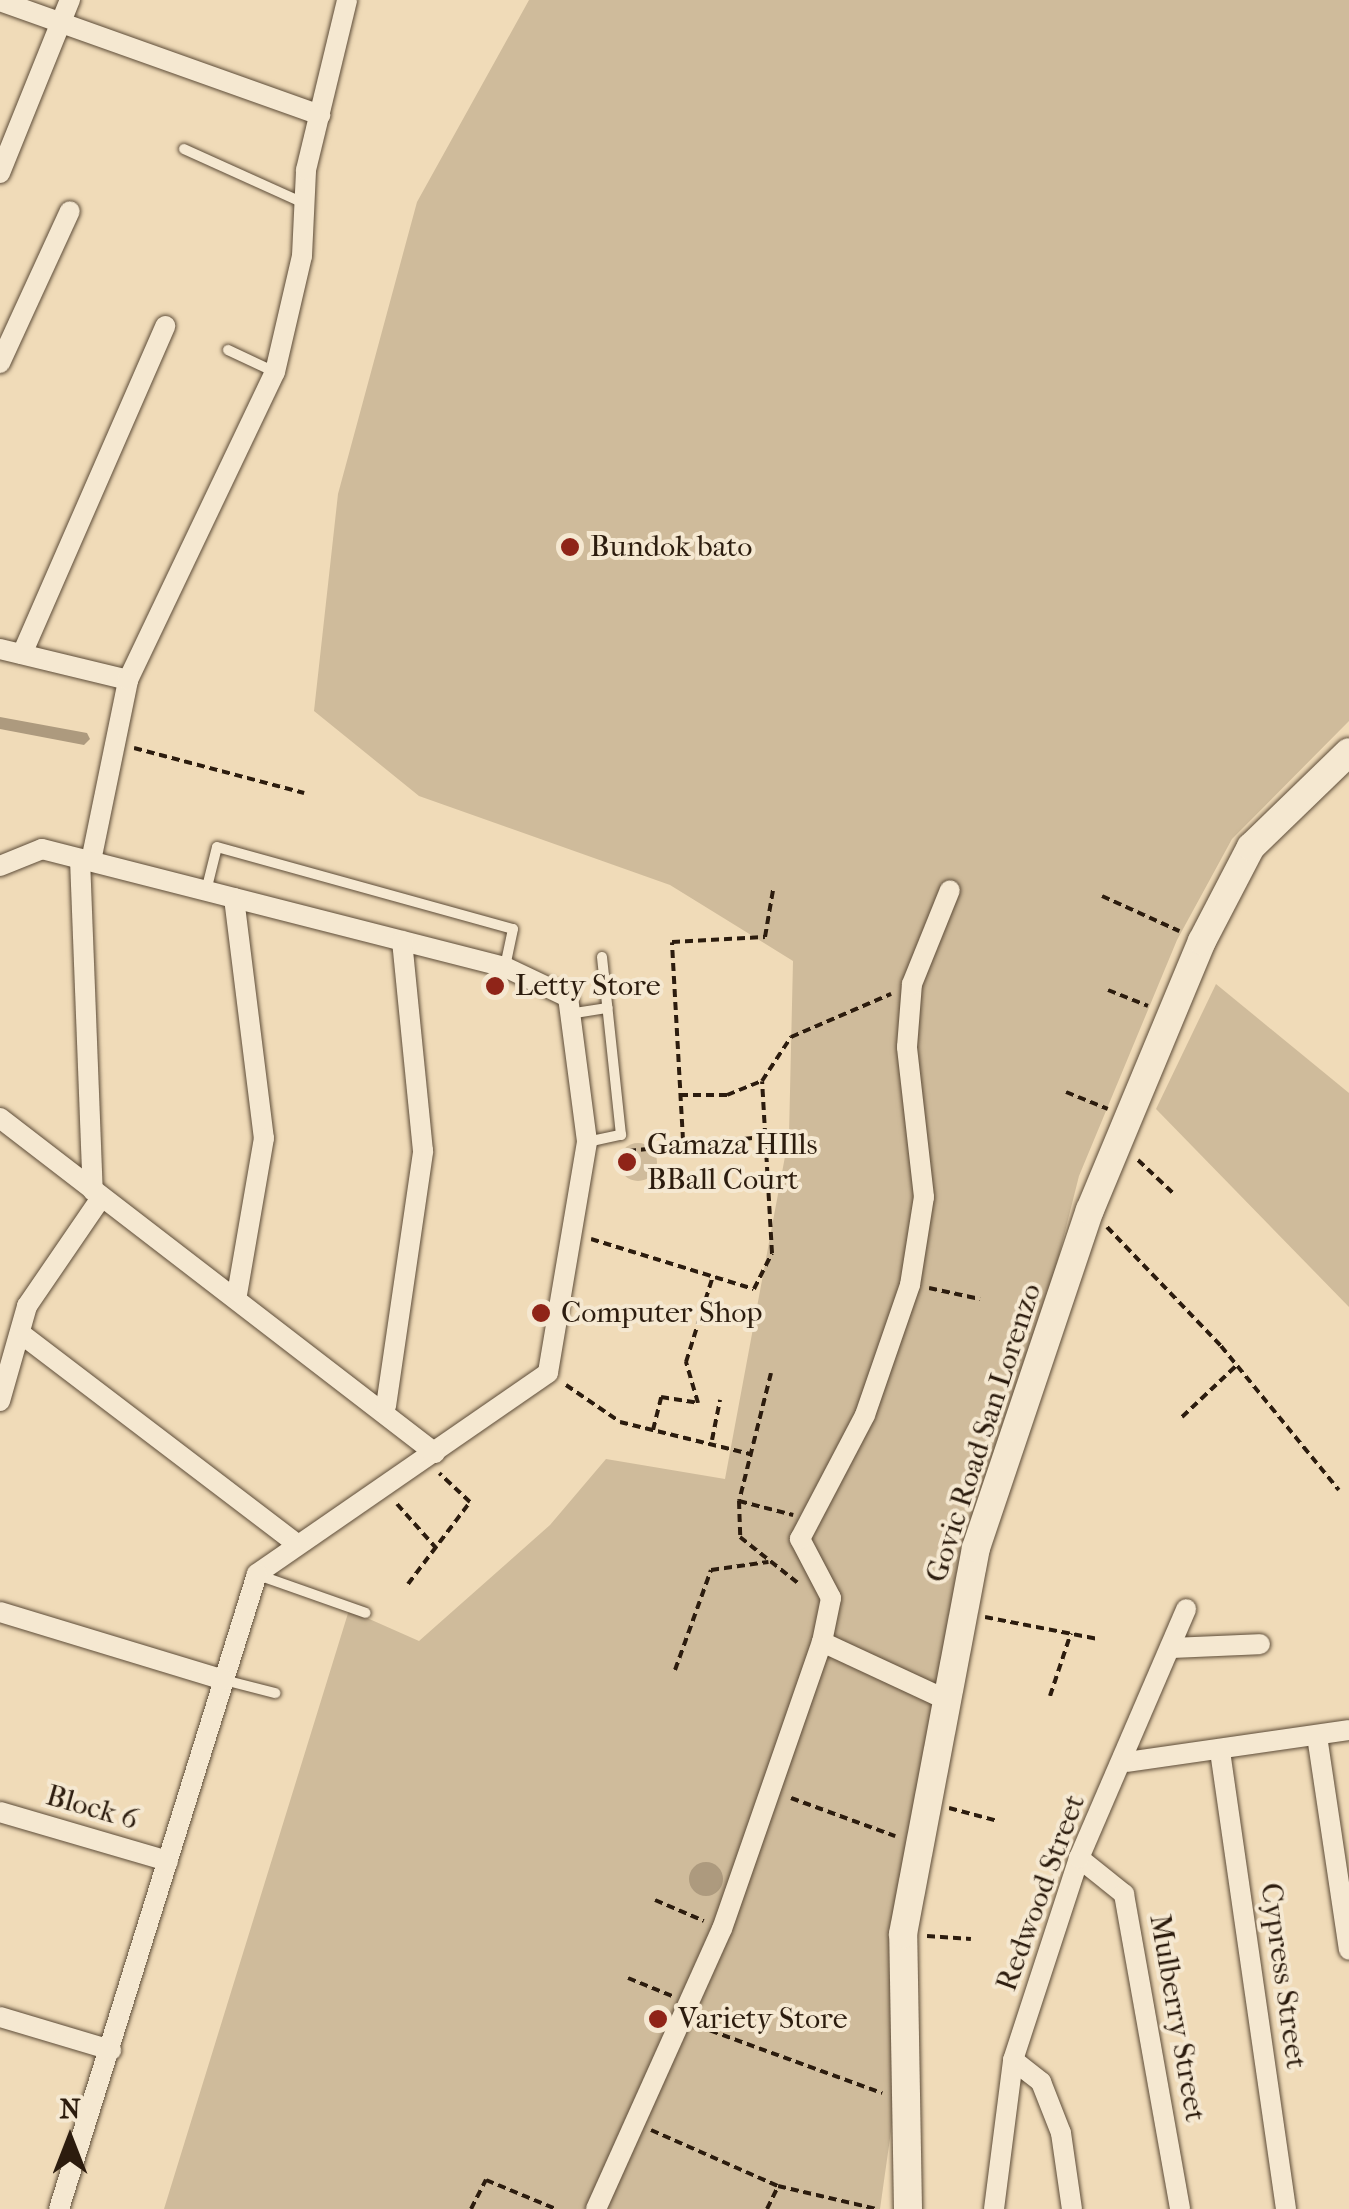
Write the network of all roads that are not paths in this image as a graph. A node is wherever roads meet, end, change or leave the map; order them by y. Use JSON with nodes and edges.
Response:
{"nodes":[{"id":1,"x":70,"y":0,"type":"edge"},
{"id":2,"x":347,"y":0,"type":"edge"},
{"id":3,"x":0,"y":1,"type":"edge"},
{"id":4,"x":62,"y":21,"type":"junction"},
{"id":5,"x":320,"y":115,"type":"junction"},
{"id":6,"x":184,"y":149,"type":"dead end"},
{"id":7,"x":0,"y":174,"type":"edge"},
{"id":8,"x":306,"y":204,"type":"junction"},
{"id":9,"x":70,"y":211,"type":"dead end"},
{"id":10,"x":165,"y":326,"type":"dead end"},
{"id":11,"x":228,"y":350,"type":"dead end"},
{"id":12,"x":0,"y":364,"type":"edge"},
{"id":13,"x":275,"y":372,"type":"junction"},
{"id":14,"x":0,"y":648,"type":"edge"},
{"id":15,"x":22,"y":654,"type":"junction"},
{"id":16,"x":128,"y":680,"type":"junction"},
{"id":17,"x":1349,"y":752,"type":"edge"},
{"id":18,"x":86,"y":860,"type":"junction"},
{"id":19,"x":0,"y":866,"type":"edge"},
{"id":20,"x":950,"y":890,"type":"dead end"},
{"id":21,"x":206,"y":891,"type":"junction"},
{"id":22,"x":234,"y":898,"type":"junction"},
{"id":23,"x":402,"y":941,"type":"junction"},
{"id":24,"x":602,"y":957,"type":"dead end"},
{"id":25,"x":505,"y":967,"type":"junction"},
{"id":26,"x":608,"y":1008,"type":"junction"},
{"id":27,"x":575,"y":1014,"type":"junction"},
{"id":28,"x":0,"y":1118,"type":"edge"},
{"id":29,"x":588,"y":1150,"type":"junction"},
{"id":30,"x":97,"y":1194,"type":"junction"},
{"id":31,"x":237,"y":1294,"type":"junction"},
{"id":32,"x":20,"y":1332,"type":"junction"},
{"id":33,"x":0,"y":1401,"type":"edge"},
{"id":34,"x":386,"y":1406,"type":"junction"},
{"id":35,"x":430,"y":1456,"type":"junction"},
{"id":36,"x":293,"y":1541,"type":"junction"},
{"id":37,"x":257,"y":1574,"type":"junction"},
{"id":38,"x":1186,"y":1609,"type":"dead end"},
{"id":39,"x":0,"y":1612,"type":"edge"},
{"id":40,"x":366,"y":1612,"type":"dead end"},
{"id":41,"x":822,"y":1642,"type":"junction"},
{"id":42,"x":1260,"y":1644,"type":"dead end"},
{"id":43,"x":1170,"y":1648,"type":"junction"},
{"id":44,"x":224,"y":1680,"type":"junction"},
{"id":45,"x":275,"y":1693,"type":"dead end"},
{"id":46,"x":948,"y":1700,"type":"junction"},
{"id":47,"x":1348,"y":1728,"type":"edge"},
{"id":48,"x":1317,"y":1736,"type":"junction"},
{"id":49,"x":1220,"y":1751,"type":"junction"},
{"id":50,"x":1127,"y":1762,"type":"junction"},
{"id":51,"x":0,"y":1812,"type":"edge"},
{"id":52,"x":1079,"y":1858,"type":"junction"},
{"id":53,"x":168,"y":1861,"type":"junction"},
{"id":54,"x":1349,"y":1950,"type":"edge"},
{"id":55,"x":0,"y":2017,"type":"edge"},
{"id":56,"x":111,"y":2050,"type":"junction"},
{"id":57,"x":1014,"y":2060,"type":"junction"},
{"id":58,"x":59,"y":2209,"type":"edge"},
{"id":59,"x":596,"y":2209,"type":"edge"},
{"id":60,"x":908,"y":2209,"type":"edge"},
{"id":61,"x":994,"y":2209,"type":"edge"},
{"id":62,"x":1072,"y":2209,"type":"edge"},
{"id":63,"x":1180,"y":2209,"type":"edge"},
{"id":64,"x":1286,"y":2209,"type":"edge"}],
"edges":[{"from":1,"to":4,"type":"street"},
{"from":2,"to":5,"type":"street"},
{"from":3,"to":4,"type":"street"},
{"from":4,"to":5,"type":"street"},
{"from":4,"to":7,"type":"street"},
{"from":5,"to":8,"type":"street"},
{"from":6,"to":8,"type":"lane"},
{"from":8,"to":13,"type":"street"},
{"from":9,"to":12,"type":"street"},
{"from":10,"to":15,"type":"street"},
{"from":11,"to":13,"type":"lane"},
{"from":13,"to":16,"type":"street"},
{"from":14,"to":15,"type":"street"},
{"from":15,"to":16,"type":"street"},
{"from":16,"to":18,"type":"street"},
{"from":17,"to":46,"type":"main road","name":"Govic Road San Lorenzo"},
{"from":18,"to":19,"type":"street"},
{"from":18,"to":21,"type":"street"},
{"from":18,"to":30,"type":"street"},
{"from":20,"to":41,"type":"street"},
{"from":21,"to":22,"type":"street"},
{"from":21,"to":25,"type":"lane"},
{"from":22,"to":23,"type":"street"},
{"from":22,"to":31,"type":"street"},
{"from":23,"to":25,"type":"street"},
{"from":23,"to":34,"type":"street"},
{"from":24,"to":26,"type":"lane"},
{"from":25,"to":27,"type":"street"},
{"from":26,"to":27,"type":"lane"},
{"from":26,"to":29,"type":"lane"},
{"from":27,"to":29,"type":"street"},
{"from":28,"to":30,"type":"street"},
{"from":29,"to":35,"type":"street"},
{"from":30,"to":31,"type":"street"},
{"from":30,"to":32,"type":"street"},
{"from":31,"to":34,"type":"street"},
{"from":32,"to":33,"type":"street"},
{"from":32,"to":36,"type":"street"},
{"from":34,"to":35,"type":"street"},
{"from":35,"to":36,"type":"street"},
{"from":36,"to":37,"type":"street"},
{"from":37,"to":40,"type":"lane"},
{"from":37,"to":44,"type":"street"},
{"from":38,"to":43,"type":"street","name":"Redwood Street"},
{"from":39,"to":44,"type":"street"},
{"from":41,"to":46,"type":"street"},
{"from":41,"to":59,"type":"street"},
{"from":42,"to":43,"type":"street"},
{"from":43,"to":50,"type":"street","name":"Redwood Street"},
{"from":44,"to":45,"type":"lane"},
{"from":44,"to":53,"type":"street"},
{"from":46,"to":60,"type":"main road","name":"Govic Road San Lorenzo"},
{"from":47,"to":48,"type":"street"},
{"from":48,"to":49,"type":"street"},
{"from":48,"to":54,"type":"street"},
{"from":49,"to":50,"type":"street"},
{"from":49,"to":64,"type":"street","name":"Cypress Street"},
{"from":50,"to":52,"type":"street","name":"Redwood Street"},
{"from":51,"to":53,"type":"street","name":"Block 6"},
{"from":52,"to":57,"type":"street","name":"Redwood Street"},
{"from":52,"to":63,"type":"street","name":"Mulberry Street"},
{"from":53,"to":56,"type":"street"},
{"from":55,"to":56,"type":"street"},
{"from":56,"to":58,"type":"street"},
{"from":57,"to":61,"type":"street","name":"Redwood Street"},
{"from":57,"to":62,"type":"street"}]}
